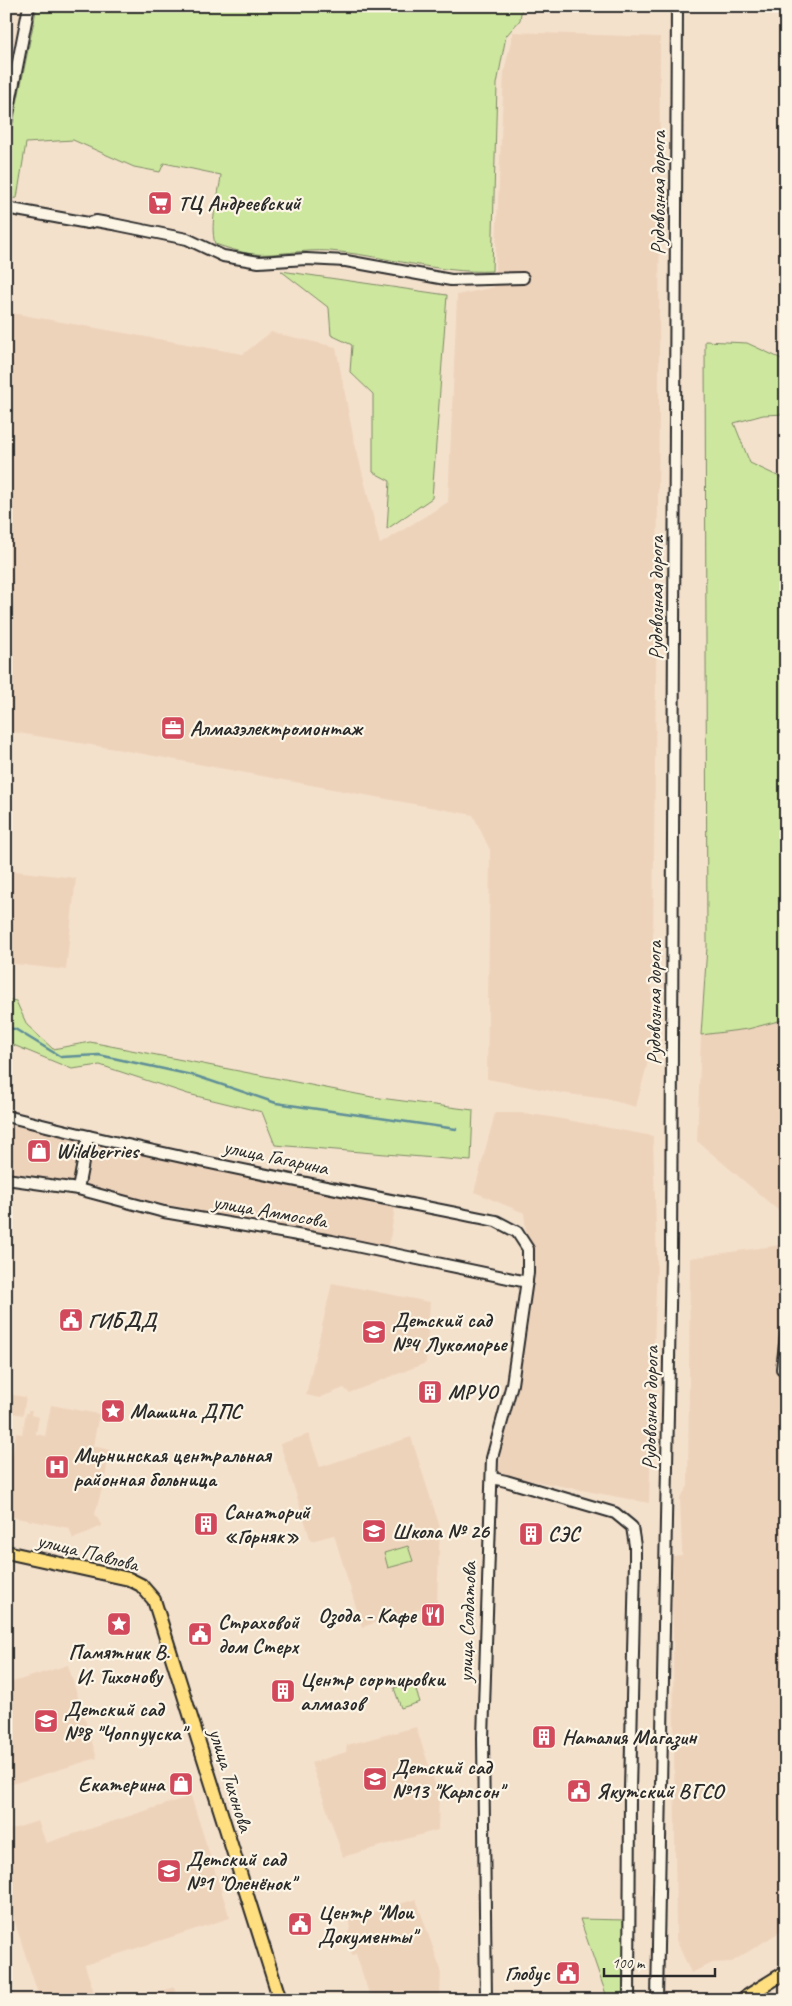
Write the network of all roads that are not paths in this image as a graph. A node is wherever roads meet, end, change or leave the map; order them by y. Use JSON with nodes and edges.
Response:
{"nodes":[{"id":1,"x":29,"y":6,"type":"edge"},
{"id":2,"x":677,"y":6,"type":"edge"},
{"id":3,"x":6,"y":123,"type":"edge"},
{"id":4,"x":6,"y":208,"type":"edge"},
{"id":5,"x":523,"y":278,"type":"dead end"},
{"id":6,"x":6,"y":1116,"type":"edge"},
{"id":7,"x":88,"y":1136,"type":"junction"},
{"id":8,"x":6,"y":1179,"type":"edge"},
{"id":9,"x":78,"y":1189,"type":"junction"},
{"id":10,"x":528,"y":1249,"type":"joint"},
{"id":11,"x":527,"y":1282,"type":"junction"},
{"id":12,"x":786,"y":1335,"type":"edge"},
{"id":13,"x":782,"y":1369,"type":"dead end"},
{"id":14,"x":492,"y":1478,"type":"junction"},
{"id":15,"x":6,"y":1552,"type":"edge"},
{"id":16,"x":154,"y":1600,"type":"joint"},
{"id":17,"x":786,"y":1972,"type":"edge"},
{"id":18,"x":280,"y":2000,"type":"edge"},
{"id":19,"x":486,"y":2000,"type":"edge"},
{"id":20,"x":629,"y":2000,"type":"edge"},
{"id":21,"x":657,"y":2000,"type":"edge"},
{"id":22,"x":741,"y":2000,"type":"edge"}],
"edges":[{"from":1,"to":3,"type":"street"},
{"from":2,"to":21,"type":"street","name":"Рудовозная дорога"},
{"from":4,"to":5,"type":"street"},
{"from":6,"to":7,"type":"street","name":"улица Гагарина"},
{"from":7,"to":9,"type":"street"},
{"from":7,"to":10,"type":"street","name":"улица Гагарина"},
{"from":8,"to":9,"type":"street","name":"улица Аммосова"},
{"from":9,"to":11,"type":"street","name":"улица Аммосова"},
{"from":10,"to":11,"type":"street","name":"улица Солдатова"},
{"from":11,"to":14,"type":"street","name":"улица Солдатова"},
{"from":12,"to":13,"type":"street"},
{"from":14,"to":19,"type":"street","name":"улица Солдатова"},
{"from":14,"to":20,"type":"street"},
{"from":15,"to":16,"type":"main road","name":"улица Павлова"},
{"from":16,"to":18,"type":"main road","name":"улица Тихонова"},
{"from":17,"to":22,"type":"main road"}]}
